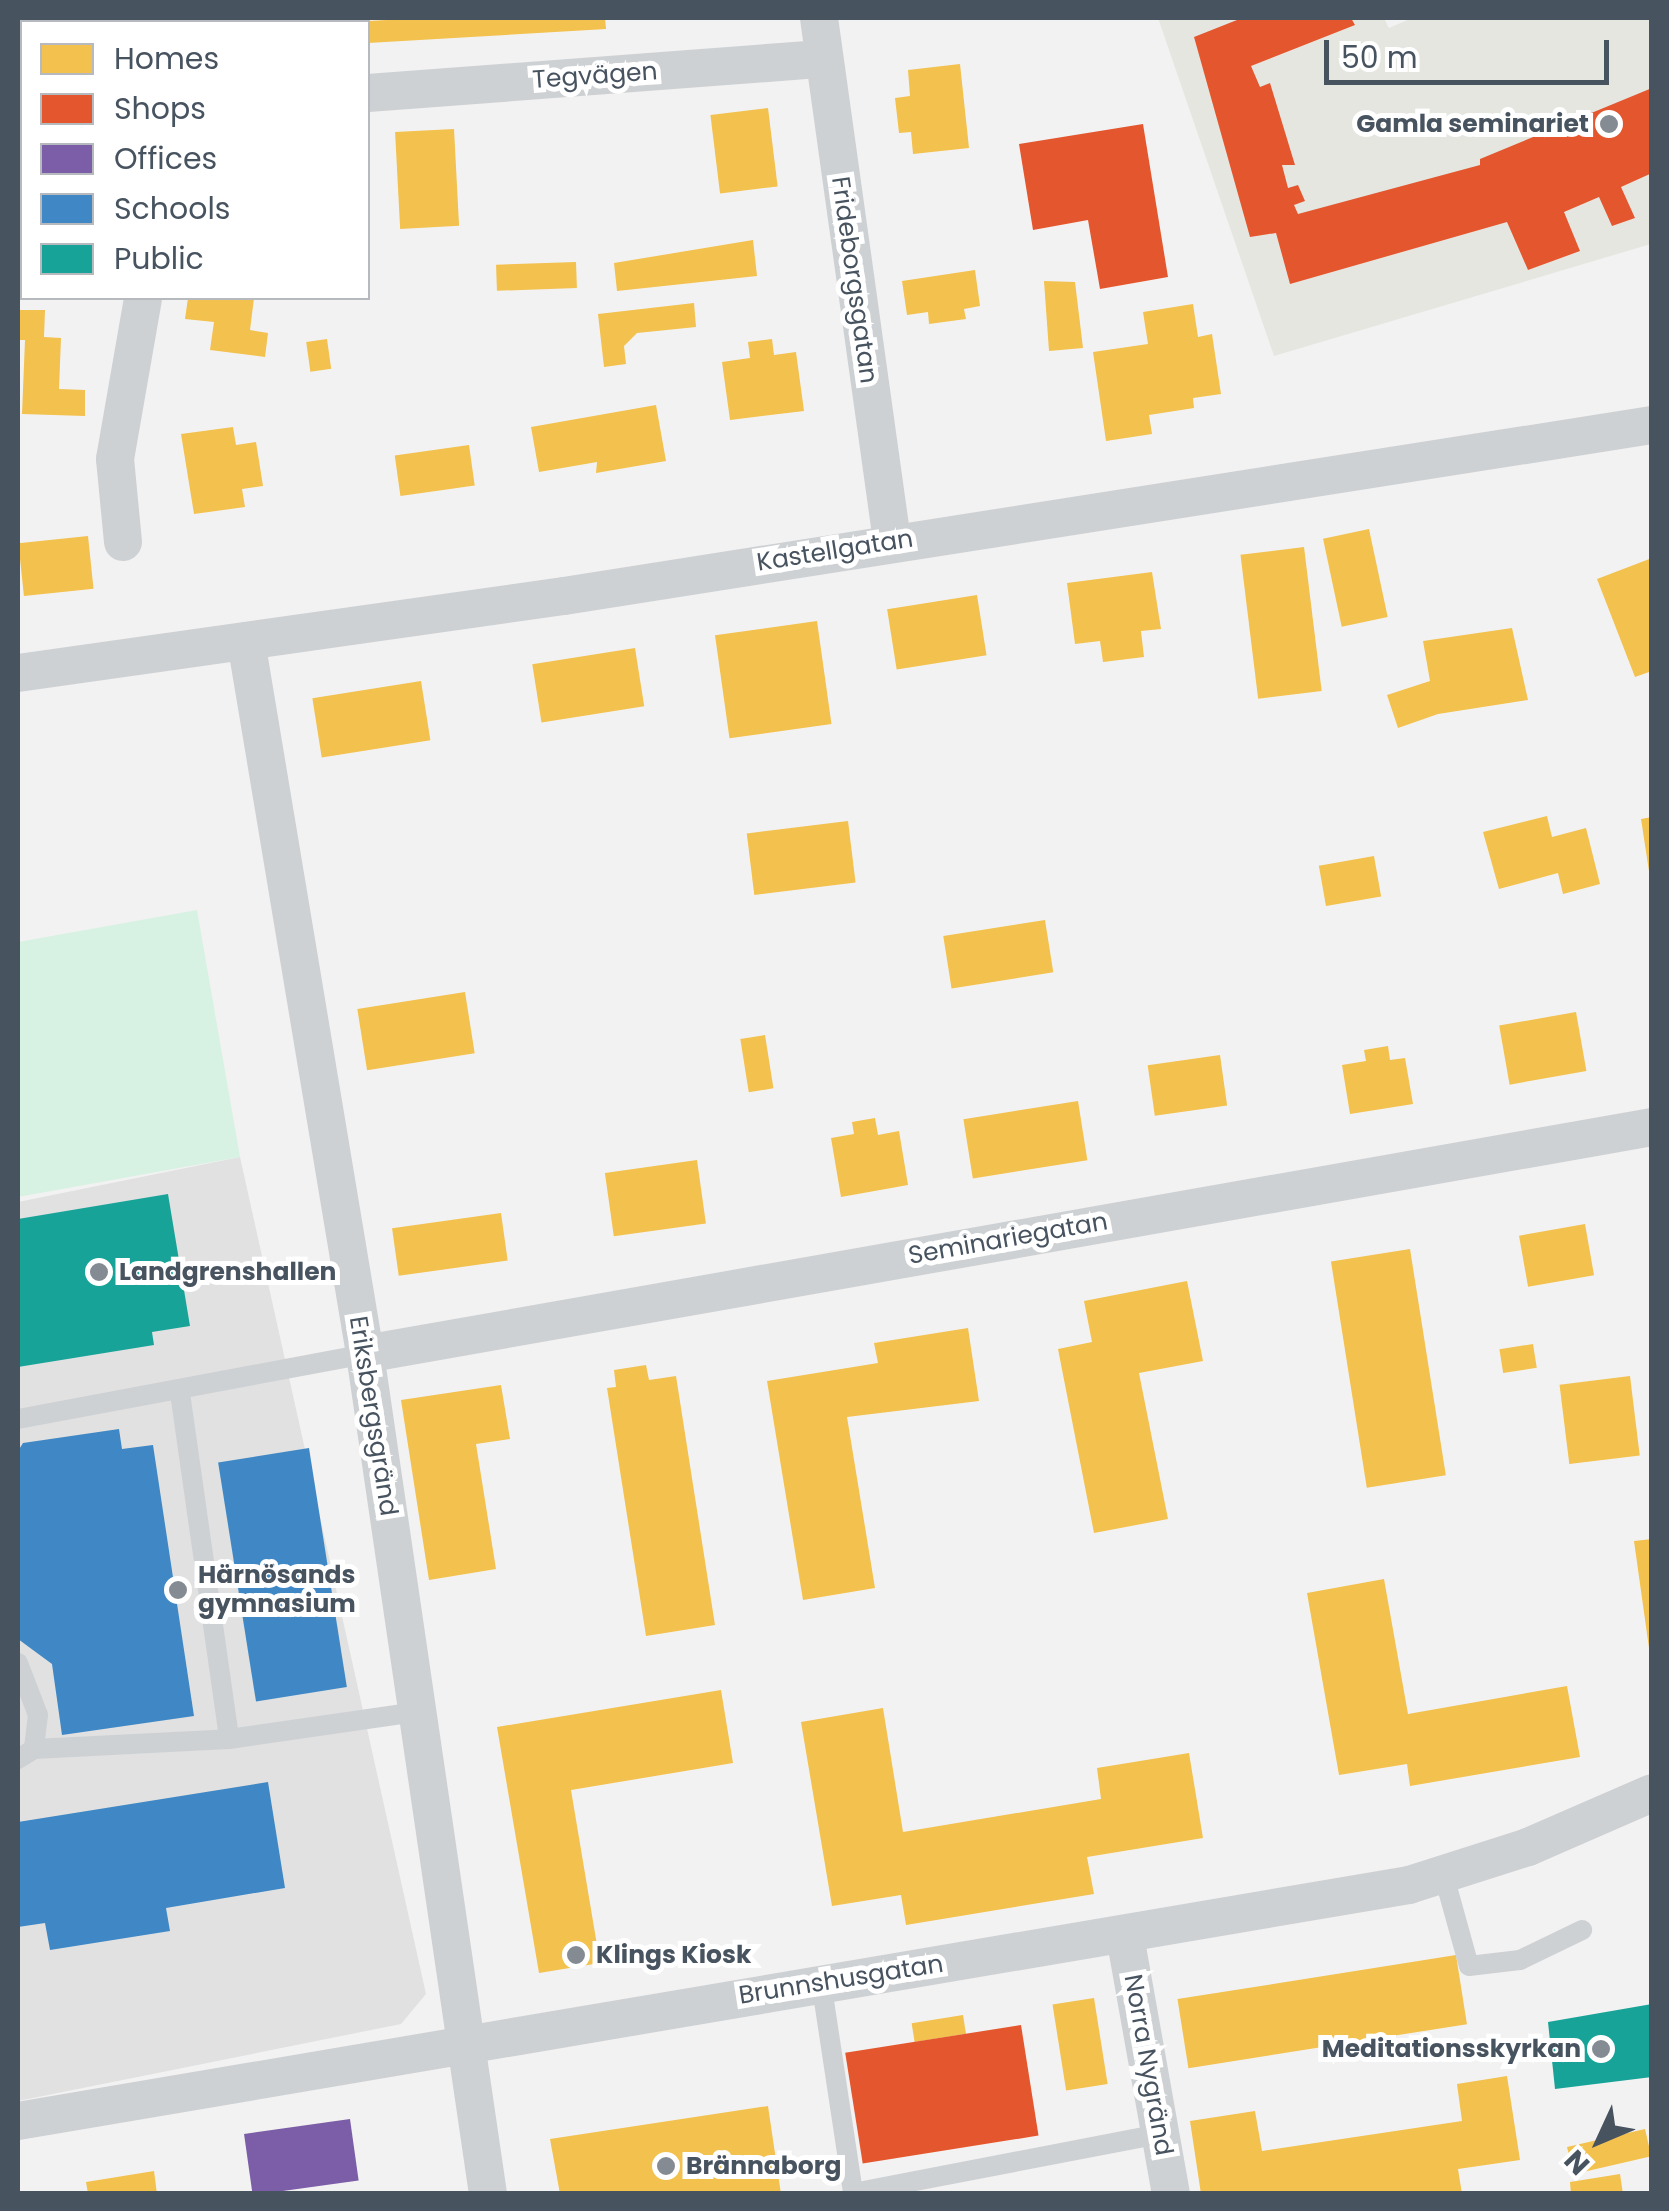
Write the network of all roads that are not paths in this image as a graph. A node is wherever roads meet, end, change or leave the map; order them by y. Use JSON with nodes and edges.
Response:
{"nodes":[{"id":1,"x":820,"y":18,"type":"edge"},
{"id":2,"x":822,"y":58,"type":"junction"},
{"id":3,"x":370,"y":93,"type":"edge"},
{"id":4,"x":143,"y":300,"type":"edge"},
{"id":5,"x":1652,"y":425,"type":"edge"},
{"id":6,"x":124,"y":542,"type":"dead end"},
{"id":7,"x":892,"y":542,"type":"junction"},
{"id":8,"x":246,"y":641,"type":"junction"},
{"id":9,"x":18,"y":673,"type":"edge"},
{"id":10,"x":1652,"y":1127,"type":"edge"},
{"id":11,"x":365,"y":1354,"type":"junction"},
{"id":12,"x":180,"y":1393,"type":"junction"},
{"id":13,"x":18,"y":1419,"type":"edge"},
{"id":14,"x":18,"y":1662,"type":"edge"},
{"id":15,"x":416,"y":1712,"type":"junction"},
{"id":16,"x":229,"y":1740,"type":"junction"},
{"id":17,"x":26,"y":1754,"type":"edge"},
{"id":18,"x":1652,"y":1793,"type":"edge"},
{"id":19,"x":1444,"y":1876,"type":"junction"},
{"id":20,"x":1582,"y":1930,"type":"dead end"},
{"id":21,"x":1125,"y":1936,"type":"junction"},
{"id":22,"x":821,"y":1981,"type":"junction"},
{"id":23,"x":464,"y":2049,"type":"junction"},
{"id":24,"x":18,"y":2121,"type":"edge"},
{"id":25,"x":1160,"y":2134,"type":"junction"},
{"id":26,"x":488,"y":2194,"type":"edge"},
{"id":27,"x":1170,"y":2194,"type":"edge"}],
"edges":[{"from":1,"to":2,"type":"street","name":"Frideborgsgatan"},
{"from":2,"to":3,"type":"street","name":"Tegvägen"},
{"from":2,"to":7,"type":"street","name":"Frideborgsgatan"},
{"from":4,"to":6,"type":"street"},
{"from":5,"to":7,"type":"street","name":"Kastellgatan"},
{"from":7,"to":8,"type":"street","name":"Kastellgatan"},
{"from":8,"to":9,"type":"street","name":"Kastellgatan"},
{"from":8,"to":11,"type":"street","name":"Eriksbergsgränd"},
{"from":10,"to":11,"type":"street","name":"Seminariegatan"},
{"from":11,"to":12,"type":"lane"},
{"from":11,"to":15,"type":"street","name":"Eriksbergsgränd"},
{"from":12,"to":13,"type":"lane"},
{"from":12,"to":16,"type":"lane"},
{"from":14,"to":17,"type":"lane"},
{"from":15,"to":16,"type":"lane"},
{"from":15,"to":23,"type":"street","name":"Eriksbergsgränd"},
{"from":16,"to":17,"type":"lane"},
{"from":18,"to":19,"type":"street","name":"Brunnshusgatan"},
{"from":19,"to":20,"type":"lane"},
{"from":19,"to":21,"type":"street","name":"Brunnshusgatan"},
{"from":21,"to":22,"type":"street","name":"Brunnshusgatan"},
{"from":21,"to":25,"type":"street","name":"Norra Nygränd"},
{"from":22,"to":23,"type":"street","name":"Brunnshusgatan"},
{"from":22,"to":25,"type":"lane"},
{"from":23,"to":24,"type":"street","name":"Brunnshusgatan"},
{"from":23,"to":26,"type":"street","name":"Eriksbergsgränd"},
{"from":25,"to":27,"type":"street","name":"Norra Nygränd"}]}
